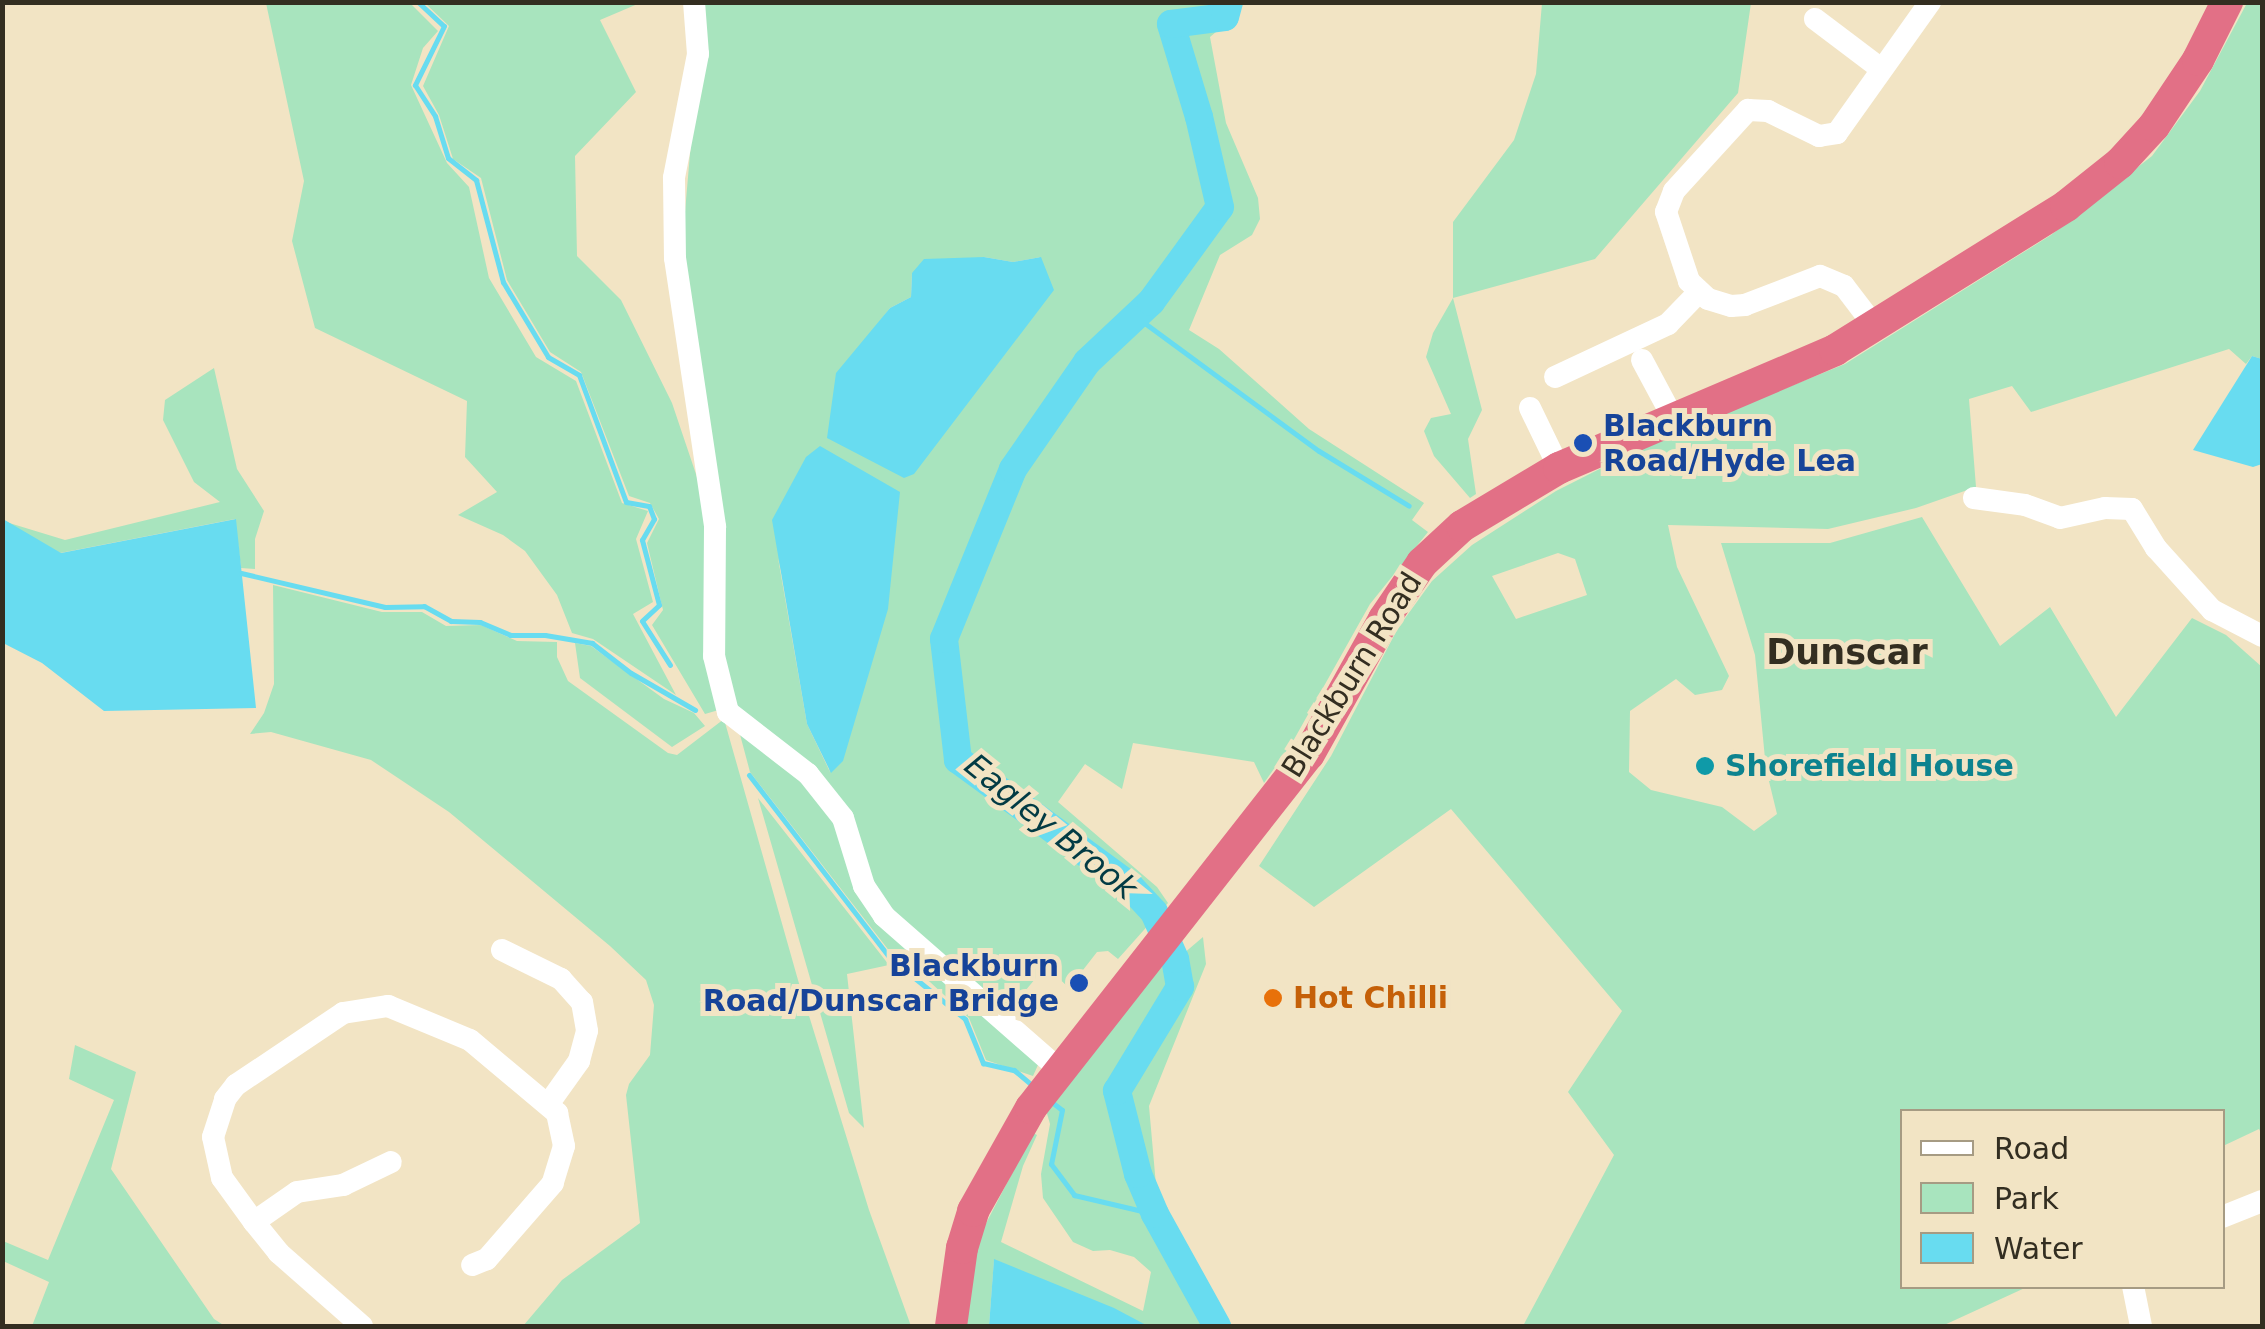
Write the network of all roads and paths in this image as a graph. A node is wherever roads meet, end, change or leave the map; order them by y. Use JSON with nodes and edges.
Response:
{"nodes":[{"id":1,"x":694,"y":2,"type":"edge"},
{"id":2,"x":1930,"y":2,"type":"edge"},
{"id":3,"x":2228,"y":2,"type":"edge"},
{"id":4,"x":1817,"y":25,"type":"dead end"},
{"id":5,"x":1880,"y":69,"type":"junction"},
{"id":6,"x":1699,"y":292,"type":"junction"},
{"id":7,"x":1876,"y":328,"type":"junction"},
{"id":8,"x":1642,"y":360,"type":"dead end"},
{"id":9,"x":1555,"y":376,"type":"dead end"},
{"id":10,"x":1530,"y":408,"type":"dead end"},
{"id":11,"x":1672,"y":416,"type":"junction"},
{"id":12,"x":1559,"y":468,"type":"junction"},
{"id":13,"x":1974,"y":498,"type":"dead end"},
{"id":14,"x":2262,"y":636,"type":"edge"},
{"id":15,"x":502,"y":950,"type":"dead end"},
{"id":16,"x":1056,"y":1073,"type":"junction"},
{"id":17,"x":549,"y":1103,"type":"junction"},
{"id":18,"x":376,"y":1164,"type":"dead end"},
{"id":19,"x":2262,"y":1200,"type":"edge"},
{"id":20,"x":2236,"y":1218,"type":"edge"},
{"id":21,"x":254,"y":1222,"type":"junction"},
{"id":22,"x":465,"y":1268,"type":"dead end"},
{"id":23,"x":2134,"y":1289,"type":"edge"},
{"id":24,"x":362,"y":1326,"type":"edge"},
{"id":25,"x":951,"y":1326,"type":"edge"},
{"id":26,"x":2142,"y":1326,"type":"edge"}],
"edges":[{"from":1,"to":16,"type":"street"},
{"from":2,"to":5,"type":"street"},
{"from":3,"to":7,"type":"highway","name":"Blackburn Road"},
{"from":4,"to":5,"type":"street"},
{"from":5,"to":6,"type":"street"},
{"from":6,"to":7,"type":"street"},
{"from":6,"to":9,"type":"street"},
{"from":7,"to":11,"type":"highway","name":"Blackburn Road"},
{"from":8,"to":11,"type":"street"},
{"from":10,"to":12,"type":"street"},
{"from":11,"to":12,"type":"highway","name":"Blackburn Road"},
{"from":12,"to":16,"type":"highway","name":"Blackburn Road"},
{"from":13,"to":14,"type":"street"},
{"from":15,"to":17,"type":"street"},
{"from":16,"to":25,"type":"highway","name":"Blackburn Road"},
{"from":17,"to":21,"type":"street"},
{"from":17,"to":22,"type":"street"},
{"from":18,"to":21,"type":"street"},
{"from":19,"to":20,"type":"street"},
{"from":21,"to":24,"type":"street"},
{"from":23,"to":26,"type":"street"}]}
